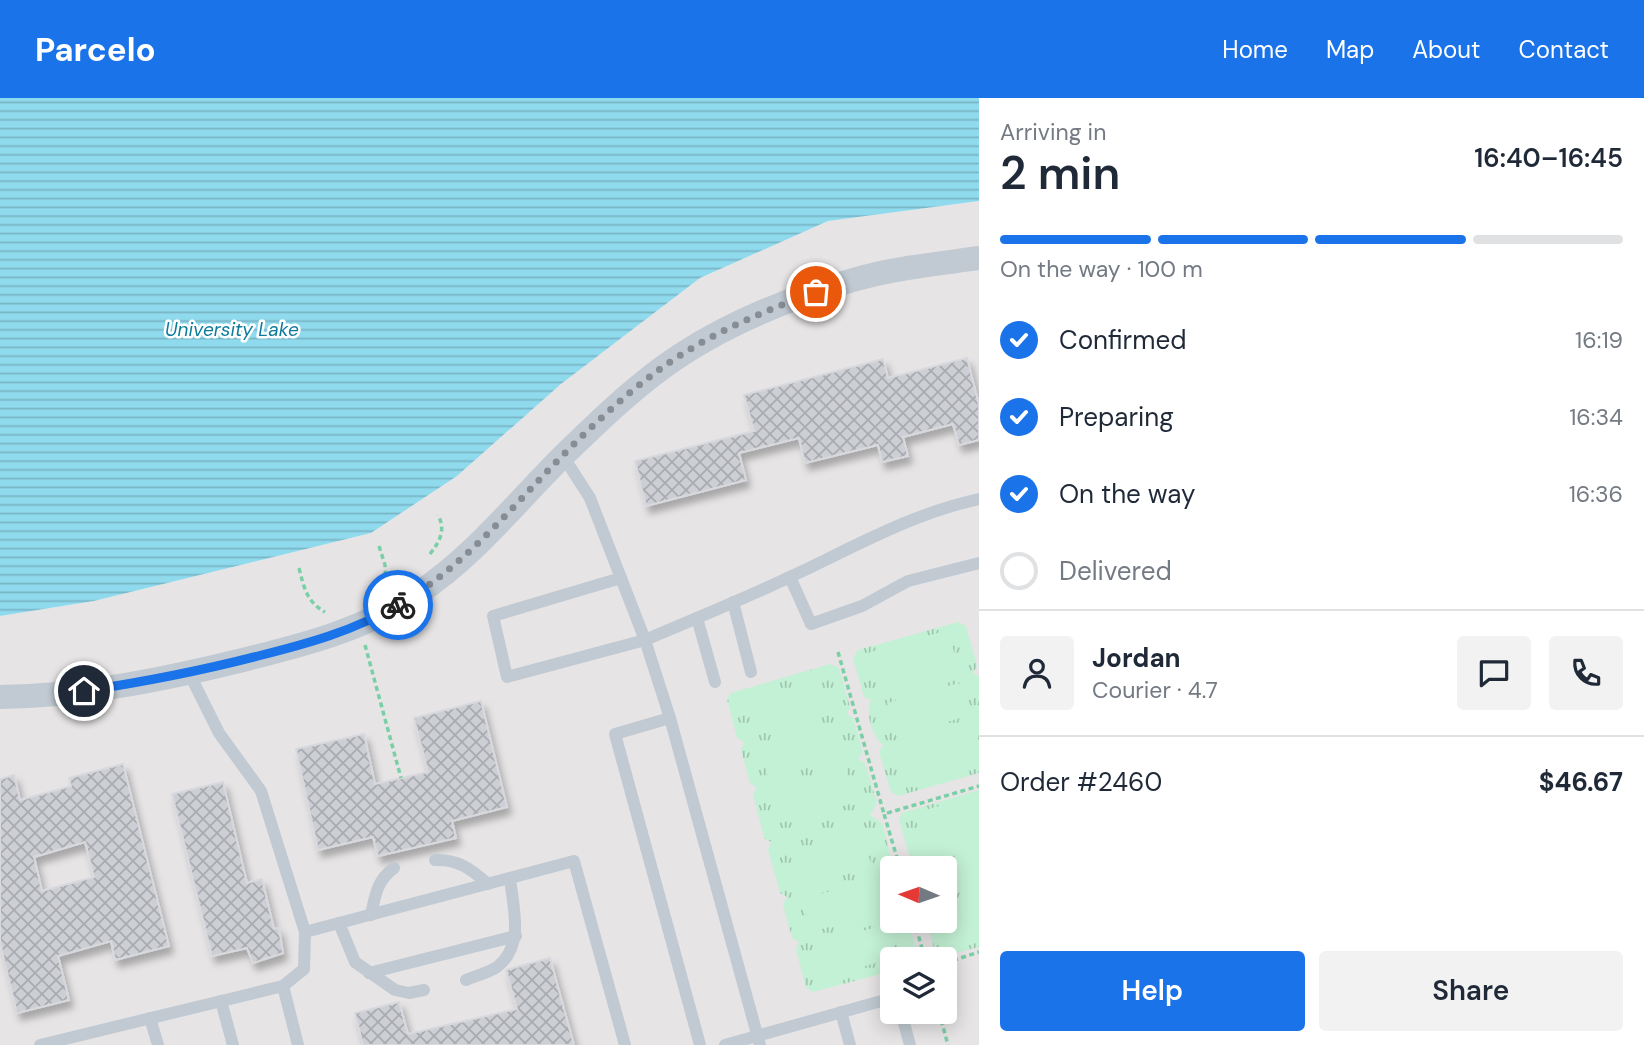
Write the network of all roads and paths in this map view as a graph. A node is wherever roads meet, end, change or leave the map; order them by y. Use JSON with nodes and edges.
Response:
{"nodes":[{"id":1,"x":979,"y":258,"type":"edge"},
{"id":2,"x":563,"y":456,"type":"junction"},
{"id":3,"x":979,"y":499,"type":"edge"},
{"id":4,"x":438,"y":515,"type":"dead end"},
{"id":5,"x":379,"y":546,"type":"dead end"},
{"id":6,"x":425,"y":562,"type":"dead end"},
{"id":7,"x":979,"y":563,"type":"edge"},
{"id":8,"x":299,"y":568,"type":"dead end"},
{"id":9,"x":621,"y":578,"type":"junction"},
{"id":10,"x":789,"y":578,"type":"junction"},
{"id":11,"x":396,"y":583,"type":"dead end"},
{"id":12,"x":387,"y":584,"type":"junction"},
{"id":13,"x":382,"y":596,"type":"dead end"},
{"id":14,"x":733,"y":602,"type":"junction"},
{"id":15,"x":336,"y":615,"type":"dead end"},
{"id":16,"x":697,"y":618,"type":"junction"},
{"id":17,"x":363,"y":640,"type":"dead end"},
{"id":18,"x":645,"y":640,"type":"junction"},
{"id":19,"x":838,"y":652,"type":"dead end"},
{"id":20,"x":751,"y":672,"type":"dead end"},
{"id":21,"x":189,"y":673,"type":"junction"},
{"id":22,"x":715,"y":682,"type":"dead end"},
{"id":23,"x":0,"y":697,"type":"edge"},
{"id":24,"x":670,"y":718,"type":"junction"},
{"id":25,"x":401,"y":778,"type":"dead end"},
{"id":26,"x":979,"y":786,"type":"edge"},
{"id":27,"x":884,"y":814,"type":"junction"},
{"id":28,"x":896,"y":856,"type":"edge"},
{"id":29,"x":435,"y":860,"type":"dead end"},
{"id":30,"x":394,"y":869,"type":"dead end"},
{"id":31,"x":510,"y":878,"type":"junction"},
{"id":32,"x":488,"y":884,"type":"junction"},
{"id":33,"x":372,"y":915,"type":"junction"},
{"id":34,"x":340,"y":923,"type":"junction"},
{"id":35,"x":305,"y":932,"type":"junction"},
{"id":36,"x":516,"y":936,"type":"junction"},
{"id":37,"x":979,"y":952,"type":"edge"},
{"id":38,"x":957,"y":959,"type":"edge"},
{"id":39,"x":369,"y":973,"type":"junction"},
{"id":40,"x":466,"y":980,"type":"dead end"},
{"id":41,"x":283,"y":986,"type":"junction"},
{"id":42,"x":424,"y":990,"type":"dead end"},
{"id":43,"x":221,"y":1001,"type":"junction"},
{"id":44,"x":880,"y":1001,"type":"edge"},
{"id":45,"x":841,"y":1012,"type":"junction"},
{"id":46,"x":150,"y":1018,"type":"junction"},
{"id":47,"x":904,"y":1024,"type":"edge"},
{"id":48,"x":942,"y":1024,"type":"edge"},
{"id":49,"x":82,"y":1040,"type":"edge"},
{"id":50,"x":759,"y":1040,"type":"edge"},
{"id":51,"x":40,"y":1045,"type":"edge"},
{"id":52,"x":158,"y":1045,"type":"edge"},
{"id":53,"x":233,"y":1045,"type":"edge"},
{"id":54,"x":298,"y":1045,"type":"edge"},
{"id":55,"x":625,"y":1045,"type":"edge"},
{"id":56,"x":700,"y":1045,"type":"edge"},
{"id":57,"x":725,"y":1045,"type":"edge"},
{"id":58,"x":850,"y":1045,"type":"edge"},
{"id":59,"x":910,"y":1045,"type":"edge"},
{"id":60,"x":948,"y":1045,"type":"edge"}],
"edges":[{"from":1,"to":2,"type":"street"},
{"from":2,"to":9,"type":"lane"},
{"from":2,"to":21,"type":"street"},
{"from":3,"to":10,"type":"lane"},
{"from":4,"to":6,"type":"path"},
{"from":5,"to":12,"type":"path"},
{"from":7,"to":10,"type":"lane"},
{"from":8,"to":15,"type":"path"},
{"from":9,"to":18,"type":"lane"},
{"from":9,"to":18,"type":"lane"},
{"from":10,"to":14,"type":"lane"},
{"from":11,"to":12,"type":"path"},
{"from":12,"to":13,"type":"path"},
{"from":14,"to":16,"type":"lane"},
{"from":14,"to":20,"type":"lane"},
{"from":16,"to":18,"type":"lane"},
{"from":16,"to":22,"type":"lane"},
{"from":17,"to":25,"type":"path"},
{"from":18,"to":24,"type":"lane"},
{"from":19,"to":27,"type":"path"},
{"from":21,"to":23,"type":"street"},
{"from":21,"to":35,"type":"lane"},
{"from":24,"to":50,"type":"lane"},
{"from":24,"to":56,"type":"lane"},
{"from":26,"to":27,"type":"path"},
{"from":27,"to":28,"type":"path"},
{"from":29,"to":32,"type":"lane"},
{"from":30,"to":33,"type":"lane"},
{"from":31,"to":32,"type":"lane"},
{"from":31,"to":36,"type":"lane"},
{"from":31,"to":55,"type":"lane"},
{"from":32,"to":33,"type":"lane"},
{"from":33,"to":34,"type":"lane"},
{"from":34,"to":35,"type":"lane"},
{"from":34,"to":39,"type":"lane"},
{"from":35,"to":41,"type":"lane"},
{"from":36,"to":39,"type":"lane"},
{"from":36,"to":40,"type":"lane"},
{"from":37,"to":38,"type":"path"},
{"from":39,"to":42,"type":"lane"},
{"from":41,"to":43,"type":"lane"},
{"from":41,"to":54,"type":"lane"},
{"from":43,"to":46,"type":"lane"},
{"from":43,"to":53,"type":"lane"},
{"from":44,"to":45,"type":"lane"},
{"from":45,"to":50,"type":"lane"},
{"from":45,"to":58,"type":"lane"},
{"from":46,"to":49,"type":"lane"},
{"from":46,"to":52,"type":"lane"},
{"from":47,"to":59,"type":"lane"},
{"from":48,"to":60,"type":"path"},
{"from":49,"to":51,"type":"lane"},
{"from":50,"to":57,"type":"lane"}]}
